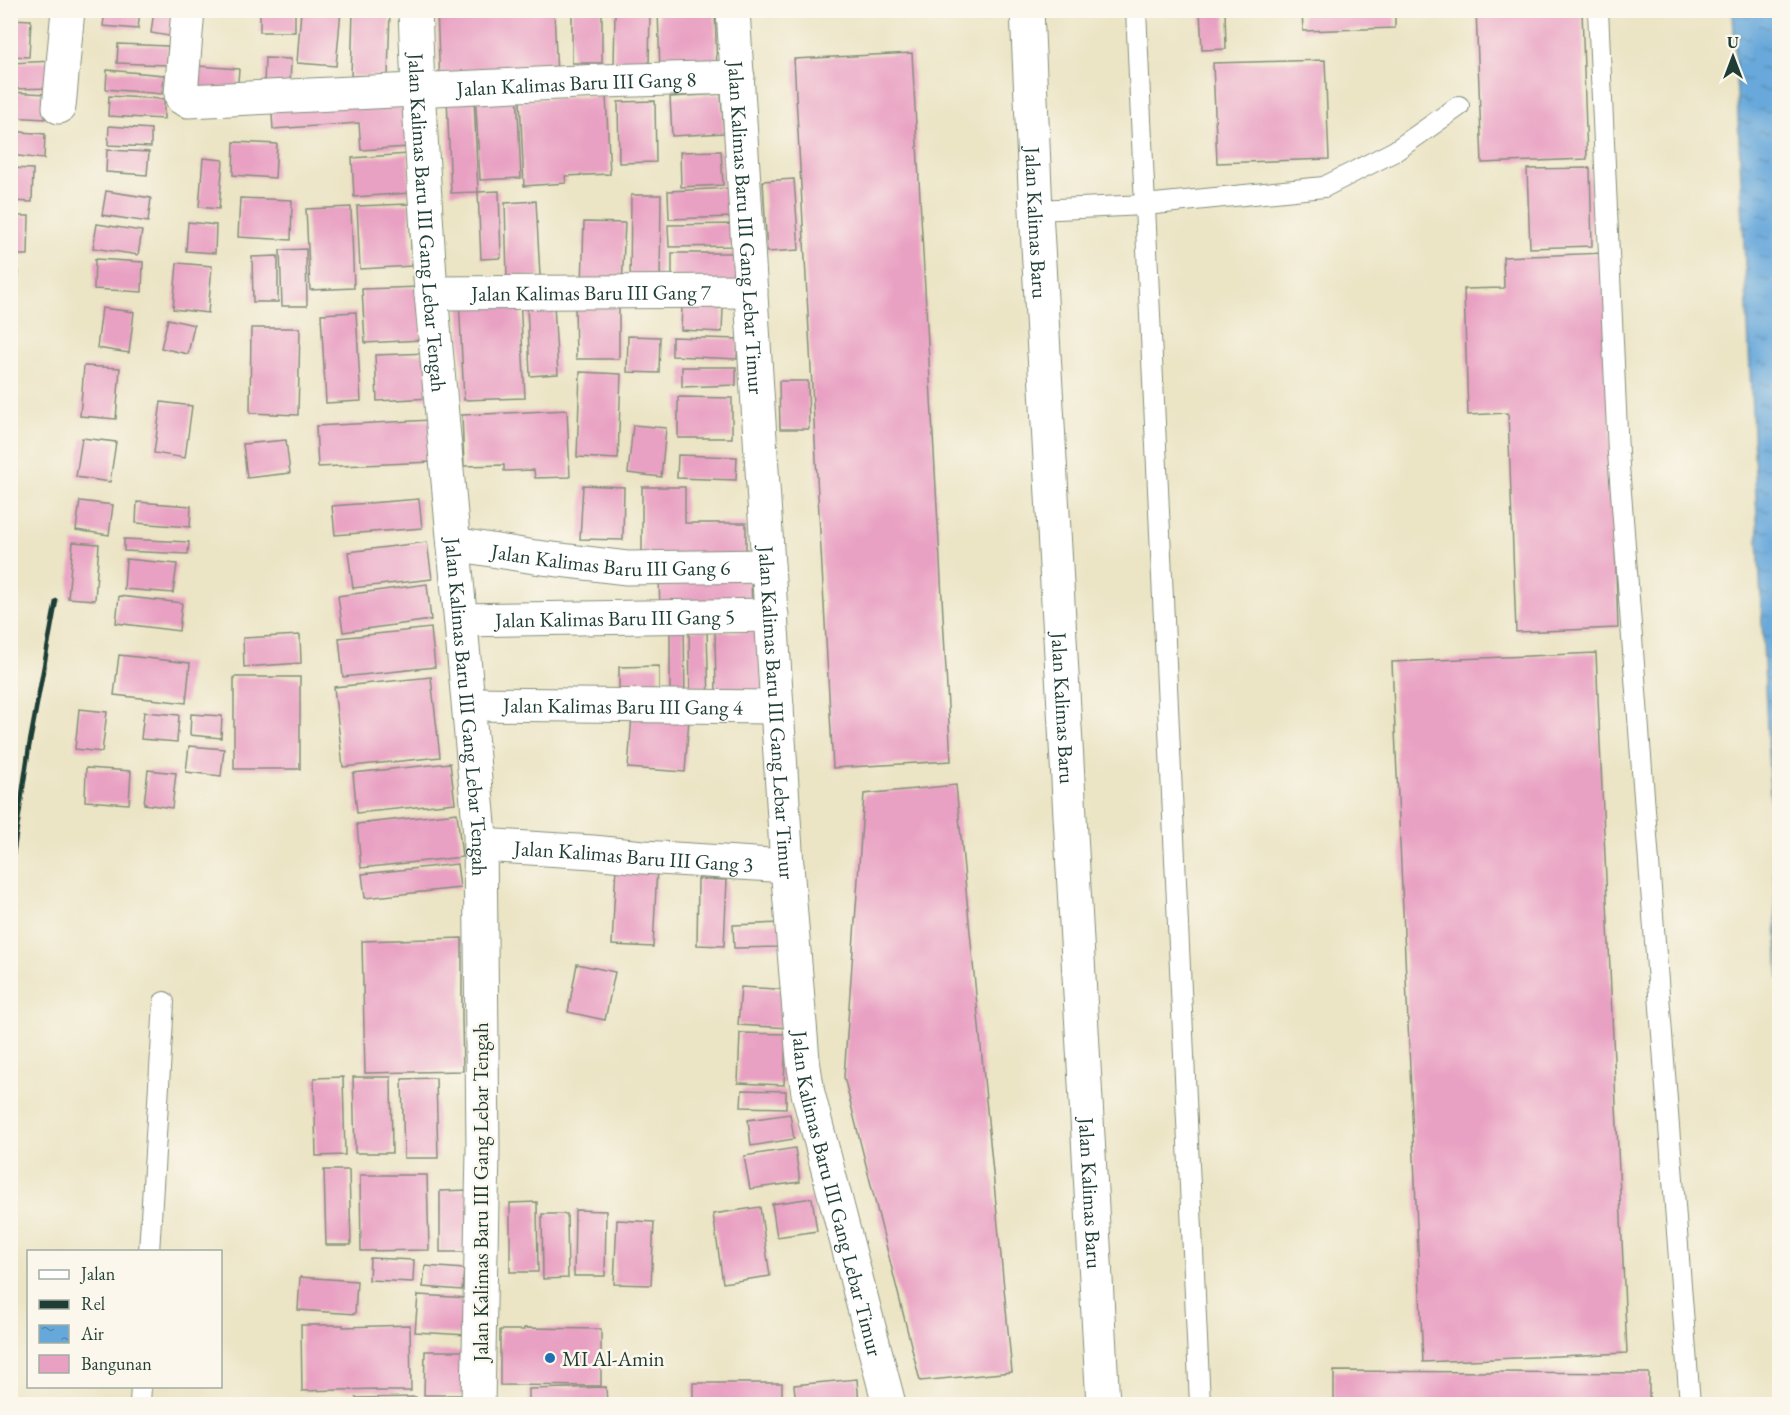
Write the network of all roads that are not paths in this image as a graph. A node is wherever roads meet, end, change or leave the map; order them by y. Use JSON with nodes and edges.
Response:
{"nodes":[{"id":1,"x":68,"y":10,"type":"edge"},
{"id":2,"x":188,"y":10,"type":"edge"},
{"id":3,"x":415,"y":10,"type":"edge"},
{"id":4,"x":733,"y":10,"type":"edge"},
{"id":5,"x":1027,"y":10,"type":"edge"},
{"id":6,"x":1137,"y":10,"type":"edge"},
{"id":7,"x":1598,"y":10,"type":"edge"},
{"id":8,"x":738,"y":77,"type":"junction"},
{"id":9,"x":418,"y":89,"type":"junction"},
{"id":10,"x":1459,"y":106,"type":"dead end"},
{"id":11,"x":58,"y":107,"type":"dead end"},
{"id":12,"x":1145,"y":205,"type":"junction"},
{"id":13,"x":1036,"y":210,"type":"junction"},
{"id":14,"x":751,"y":291,"type":"junction"},
{"id":15,"x":431,"y":293,"type":"junction"},
{"id":16,"x":454,"y":544,"type":"junction"},
{"id":17,"x":768,"y":566,"type":"junction"},
{"id":18,"x":772,"y":615,"type":"junction"},
{"id":19,"x":461,"y":620,"type":"junction"},
{"id":20,"x":469,"y":704,"type":"junction"},
{"id":21,"x":777,"y":707,"type":"junction"},
{"id":22,"x":480,"y":845,"type":"junction"},
{"id":23,"x":787,"y":866,"type":"junction"},
{"id":24,"x":164,"y":1002,"type":"dead end"},
{"id":25,"x":149,"y":1250,"type":"edge"},
{"id":26,"x":141,"y":1388,"type":"edge"},
{"id":27,"x":140,"y":1404,"type":"edge"},
{"id":28,"x":478,"y":1404,"type":"edge"},
{"id":29,"x":890,"y":1404,"type":"edge"},
{"id":30,"x":1103,"y":1404,"type":"edge"},
{"id":31,"x":1200,"y":1404,"type":"edge"},
{"id":32,"x":1690,"y":1404,"type":"edge"}],
"edges":[{"from":1,"to":11,"type":"street"},
{"from":2,"to":9,"type":"street","name":"Jalan Kalimas Baru III Gang 8"},
{"from":3,"to":9,"type":"street","name":"Jalan Kalimas Baru III Gang Lebar Tengah"},
{"from":4,"to":8,"type":"street","name":"Jalan Kalimas Baru III Gang Lebar Timur"},
{"from":5,"to":13,"type":"street","name":"Jalan Kalimas Baru"},
{"from":6,"to":12,"type":"lane"},
{"from":7,"to":32,"type":"lane"},
{"from":8,"to":9,"type":"street","name":"Jalan Kalimas Baru III Gang 8"},
{"from":8,"to":14,"type":"street","name":"Jalan Kalimas Baru III Gang Lebar Timur"},
{"from":9,"to":15,"type":"street","name":"Jalan Kalimas Baru III Gang Lebar Tengah"},
{"from":10,"to":12,"type":"lane"},
{"from":12,"to":13,"type":"lane"},
{"from":12,"to":31,"type":"lane"},
{"from":13,"to":30,"type":"street","name":"Jalan Kalimas Baru"},
{"from":14,"to":15,"type":"street","name":"Jalan Kalimas Baru III Gang 7"},
{"from":14,"to":17,"type":"street","name":"Jalan Kalimas Baru III Gang Lebar Timur"},
{"from":15,"to":16,"type":"street","name":"Jalan Kalimas Baru III Gang Lebar Tengah"},
{"from":16,"to":17,"type":"street","name":"Jalan Kalimas Baru III Gang 6"},
{"from":16,"to":19,"type":"street","name":"Jalan Kalimas Baru III Gang Lebar Tengah"},
{"from":17,"to":18,"type":"street","name":"Jalan Kalimas Baru III Gang Lebar Timur"},
{"from":18,"to":19,"type":"street","name":"Jalan Kalimas Baru III Gang 5"},
{"from":18,"to":21,"type":"street","name":"Jalan Kalimas Baru III Gang Lebar Timur"},
{"from":19,"to":20,"type":"street","name":"Jalan Kalimas Baru III Gang Lebar Tengah"},
{"from":20,"to":21,"type":"street","name":"Jalan Kalimas Baru III Gang 4"},
{"from":20,"to":22,"type":"street","name":"Jalan Kalimas Baru III Gang Lebar Tengah"},
{"from":21,"to":23,"type":"street","name":"Jalan Kalimas Baru III Gang Lebar Timur"},
{"from":22,"to":23,"type":"street","name":"Jalan Kalimas Baru III Gang 3"},
{"from":22,"to":28,"type":"street","name":"Jalan Kalimas Baru III Gang Lebar Tengah"},
{"from":23,"to":29,"type":"street","name":"Jalan Kalimas Baru III Gang Lebar Timur"},
{"from":24,"to":25,"type":"lane"},
{"from":26,"to":27,"type":"lane"}]}
